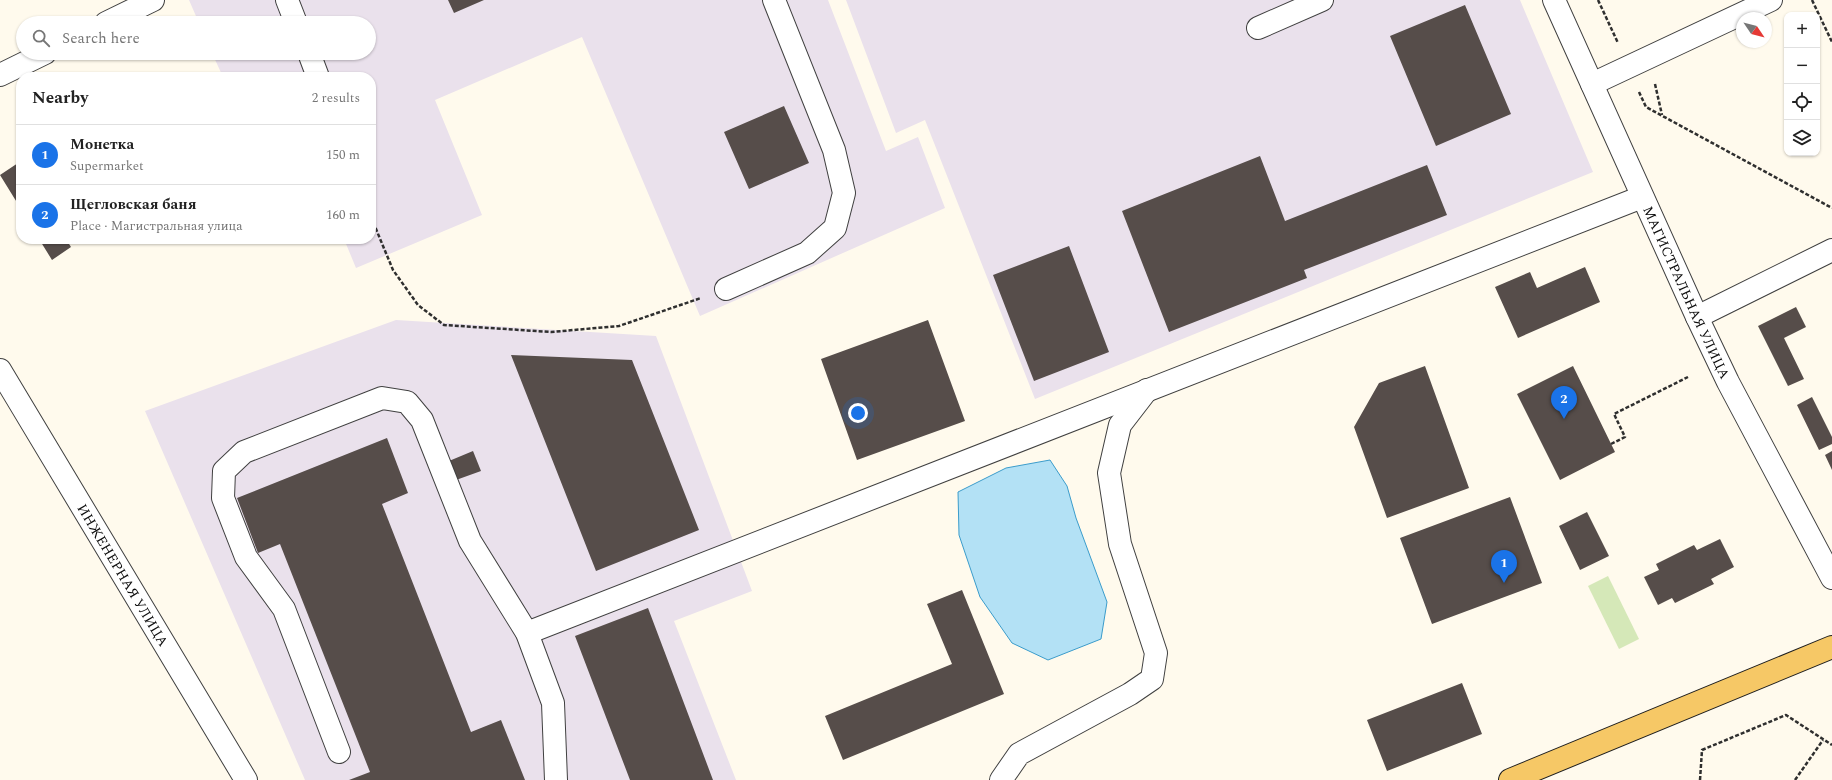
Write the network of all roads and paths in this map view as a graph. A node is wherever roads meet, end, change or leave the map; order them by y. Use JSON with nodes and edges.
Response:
{"nodes":[{"id":1,"x":153,"y":0,"type":"edge"},
{"id":2,"x":287,"y":0,"type":"edge"},
{"id":3,"x":774,"y":0,"type":"edge"},
{"id":4,"x":1322,"y":0,"type":"edge"},
{"id":5,"x":1554,"y":0,"type":"edge"},
{"id":6,"x":1598,"y":0,"type":"edge"},
{"id":7,"x":1771,"y":0,"type":"edge"},
{"id":8,"x":1812,"y":0,"type":"edge"},
{"id":9,"x":120,"y":16,"type":"edge"},
{"id":10,"x":293,"y":16,"type":"edge"},
{"id":11,"x":1258,"y":28,"type":"dead end"},
{"id":12,"x":1832,"y":42,"type":"edge"},
{"id":13,"x":31,"y":60,"type":"edge"},
{"id":14,"x":312,"y":60,"type":"edge"},
{"id":15,"x":1628,"y":67,"type":"junction"},
{"id":16,"x":316,"y":72,"type":"edge"},
{"id":17,"x":0,"y":75,"type":"edge"},
{"id":18,"x":1654,"y":76,"type":"dead end"},
{"id":19,"x":1592,"y":84,"type":"junction"},
{"id":20,"x":1662,"y":115,"type":"junction"},
{"id":21,"x":1642,"y":197,"type":"junction"},
{"id":22,"x":1832,"y":208,"type":"edge"},
{"id":23,"x":376,"y":229,"type":"edge"},
{"id":24,"x":1832,"y":250,"type":"edge"},
{"id":25,"x":726,"y":289,"type":"joint"},
{"id":26,"x":1697,"y":317,"type":"junction"},
{"id":27,"x":0,"y":370,"type":"edge"},
{"id":28,"x":1688,"y":377,"type":"dead end"},
{"id":29,"x":1148,"y":390,"type":"junction"},
{"id":30,"x":1611,"y":444,"type":"dead end"},
{"id":31,"x":1832,"y":578,"type":"edge"},
{"id":32,"x":527,"y":633,"type":"junction"},
{"id":33,"x":1832,"y":647,"type":"edge"},
{"id":34,"x":1823,"y":740,"type":"junction"},
{"id":35,"x":1832,"y":745,"type":"edge"},
{"id":36,"x":339,"y":752,"type":"dead end"},
{"id":37,"x":246,"y":780,"type":"edge"},
{"id":38,"x":556,"y":780,"type":"edge"},
{"id":39,"x":1001,"y":780,"type":"edge"},
{"id":40,"x":1510,"y":780,"type":"edge"},
{"id":41,"x":1700,"y":780,"type":"edge"},
{"id":42,"x":1795,"y":780,"type":"edge"}],
"edges":[{"from":1,"to":9,"type":"street"},
{"from":2,"to":10,"type":"street"},
{"from":3,"to":25,"type":"street"},
{"from":4,"to":11,"type":"street"},
{"from":5,"to":19,"type":"street","name":"МАГИСТРАЛЬНАЯ УЛИЦА"},
{"from":6,"to":15,"type":"path"},
{"from":7,"to":15,"type":"street"},
{"from":8,"to":12,"type":"path"},
{"from":13,"to":17,"type":"street"},
{"from":14,"to":16,"type":"street"},
{"from":15,"to":19,"type":"street"},
{"from":15,"to":20,"type":"path"},
{"from":18,"to":20,"type":"path"},
{"from":19,"to":21,"type":"street","name":"МАГИСТРАЛЬНАЯ УЛИЦА"},
{"from":20,"to":22,"type":"path"},
{"from":21,"to":26,"type":"street","name":"МАГИСТРАЛЬНАЯ УЛИЦА"},
{"from":21,"to":29,"type":"street"},
{"from":23,"to":25,"type":"path"},
{"from":24,"to":26,"type":"street"},
{"from":26,"to":31,"type":"street","name":"МАГИСТРАЛЬНАЯ УЛИЦА"},
{"from":27,"to":37,"type":"street","name":"ИНЖЕНЕРНАЯ УЛИЦА"},
{"from":28,"to":30,"type":"path"},
{"from":29,"to":32,"type":"street"},
{"from":29,"to":39,"type":"street"},
{"from":32,"to":36,"type":"street"},
{"from":32,"to":38,"type":"street"},
{"from":33,"to":40,"type":"main road"},
{"from":34,"to":35,"type":"path"},
{"from":34,"to":41,"type":"path"},
{"from":34,"to":42,"type":"path"}]}
